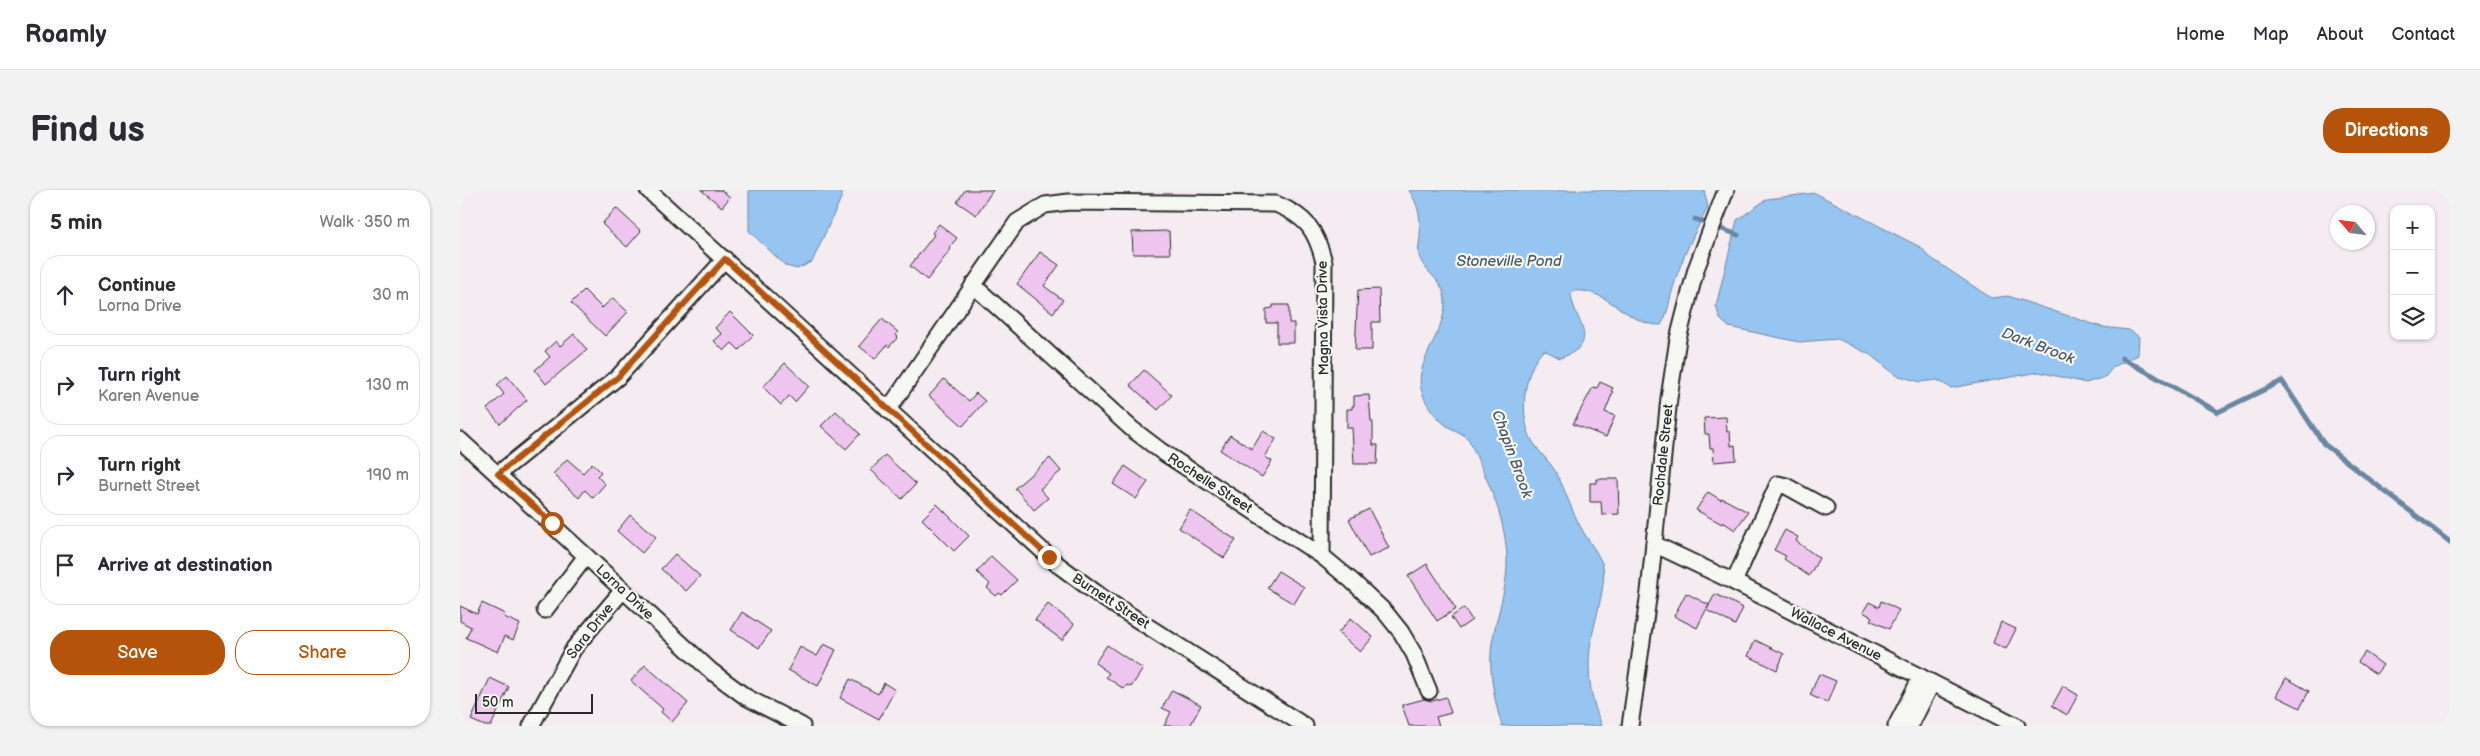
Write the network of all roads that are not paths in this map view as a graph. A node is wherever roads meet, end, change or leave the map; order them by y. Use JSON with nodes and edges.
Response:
{"nodes":[{"id":1,"x":648,"y":190,"type":"edge"},
{"id":2,"x":1726,"y":190,"type":"edge"},
{"id":3,"x":725,"y":259,"type":"junction"},
{"id":4,"x":974,"y":285,"type":"junction"},
{"id":5,"x":888,"y":410,"type":"junction"},
{"id":6,"x":460,"y":440,"type":"edge"},
{"id":7,"x":498,"y":474,"type":"junction"},
{"id":8,"x":1826,"y":508,"type":"dead end"},
{"id":9,"x":1654,"y":544,"type":"junction"},
{"id":10,"x":586,"y":556,"type":"junction"},
{"id":11,"x":1322,"y":556,"type":"junction"},
{"id":12,"x":1734,"y":582,"type":"junction"},
{"id":13,"x":623,"y":590,"type":"junction"},
{"id":14,"x":545,"y":610,"type":"dead end"},
{"id":15,"x":1926,"y":680,"type":"junction"},
{"id":16,"x":1429,"y":691,"type":"dead end"},
{"id":17,"x":530,"y":726,"type":"edge"},
{"id":18,"x":802,"y":726,"type":"edge"},
{"id":19,"x":1305,"y":726,"type":"edge"},
{"id":20,"x":1630,"y":726,"type":"edge"},
{"id":21,"x":1896,"y":726,"type":"edge"},
{"id":22,"x":1910,"y":726,"type":"edge"},
{"id":23,"x":2017,"y":726,"type":"edge"}],
"edges":[{"from":1,"to":3,"type":"street","name":"Burnett Street"},
{"from":2,"to":9,"type":"street","name":"Rochdale Street"},
{"from":3,"to":5,"type":"street","name":"Burnett Street"},
{"from":3,"to":7,"type":"street"},
{"from":4,"to":5,"type":"street","name":"Magna Vista Drive"},
{"from":4,"to":11,"type":"street","name":"Rochelle Street"},
{"from":4,"to":11,"type":"street","name":"Magna Vista Drive"},
{"from":5,"to":19,"type":"street","name":"Burnett Street"},
{"from":6,"to":7,"type":"street","name":"Lorna Drive"},
{"from":7,"to":10,"type":"street","name":"Lorna Drive"},
{"from":8,"to":12,"type":"street"},
{"from":9,"to":12,"type":"street","name":"Wallace Avenue"},
{"from":9,"to":20,"type":"street","name":"Rochdale Street"},
{"from":10,"to":13,"type":"street","name":"Lorna Drive"},
{"from":10,"to":14,"type":"street"},
{"from":11,"to":16,"type":"street","name":"Rochelle Street"},
{"from":12,"to":15,"type":"street","name":"Wallace Avenue"},
{"from":13,"to":17,"type":"street","name":"Sara Drive"},
{"from":13,"to":18,"type":"street","name":"Lorna Drive"},
{"from":15,"to":21,"type":"street"},
{"from":15,"to":22,"type":"street"},
{"from":15,"to":23,"type":"street","name":"Wallace Avenue"}]}
